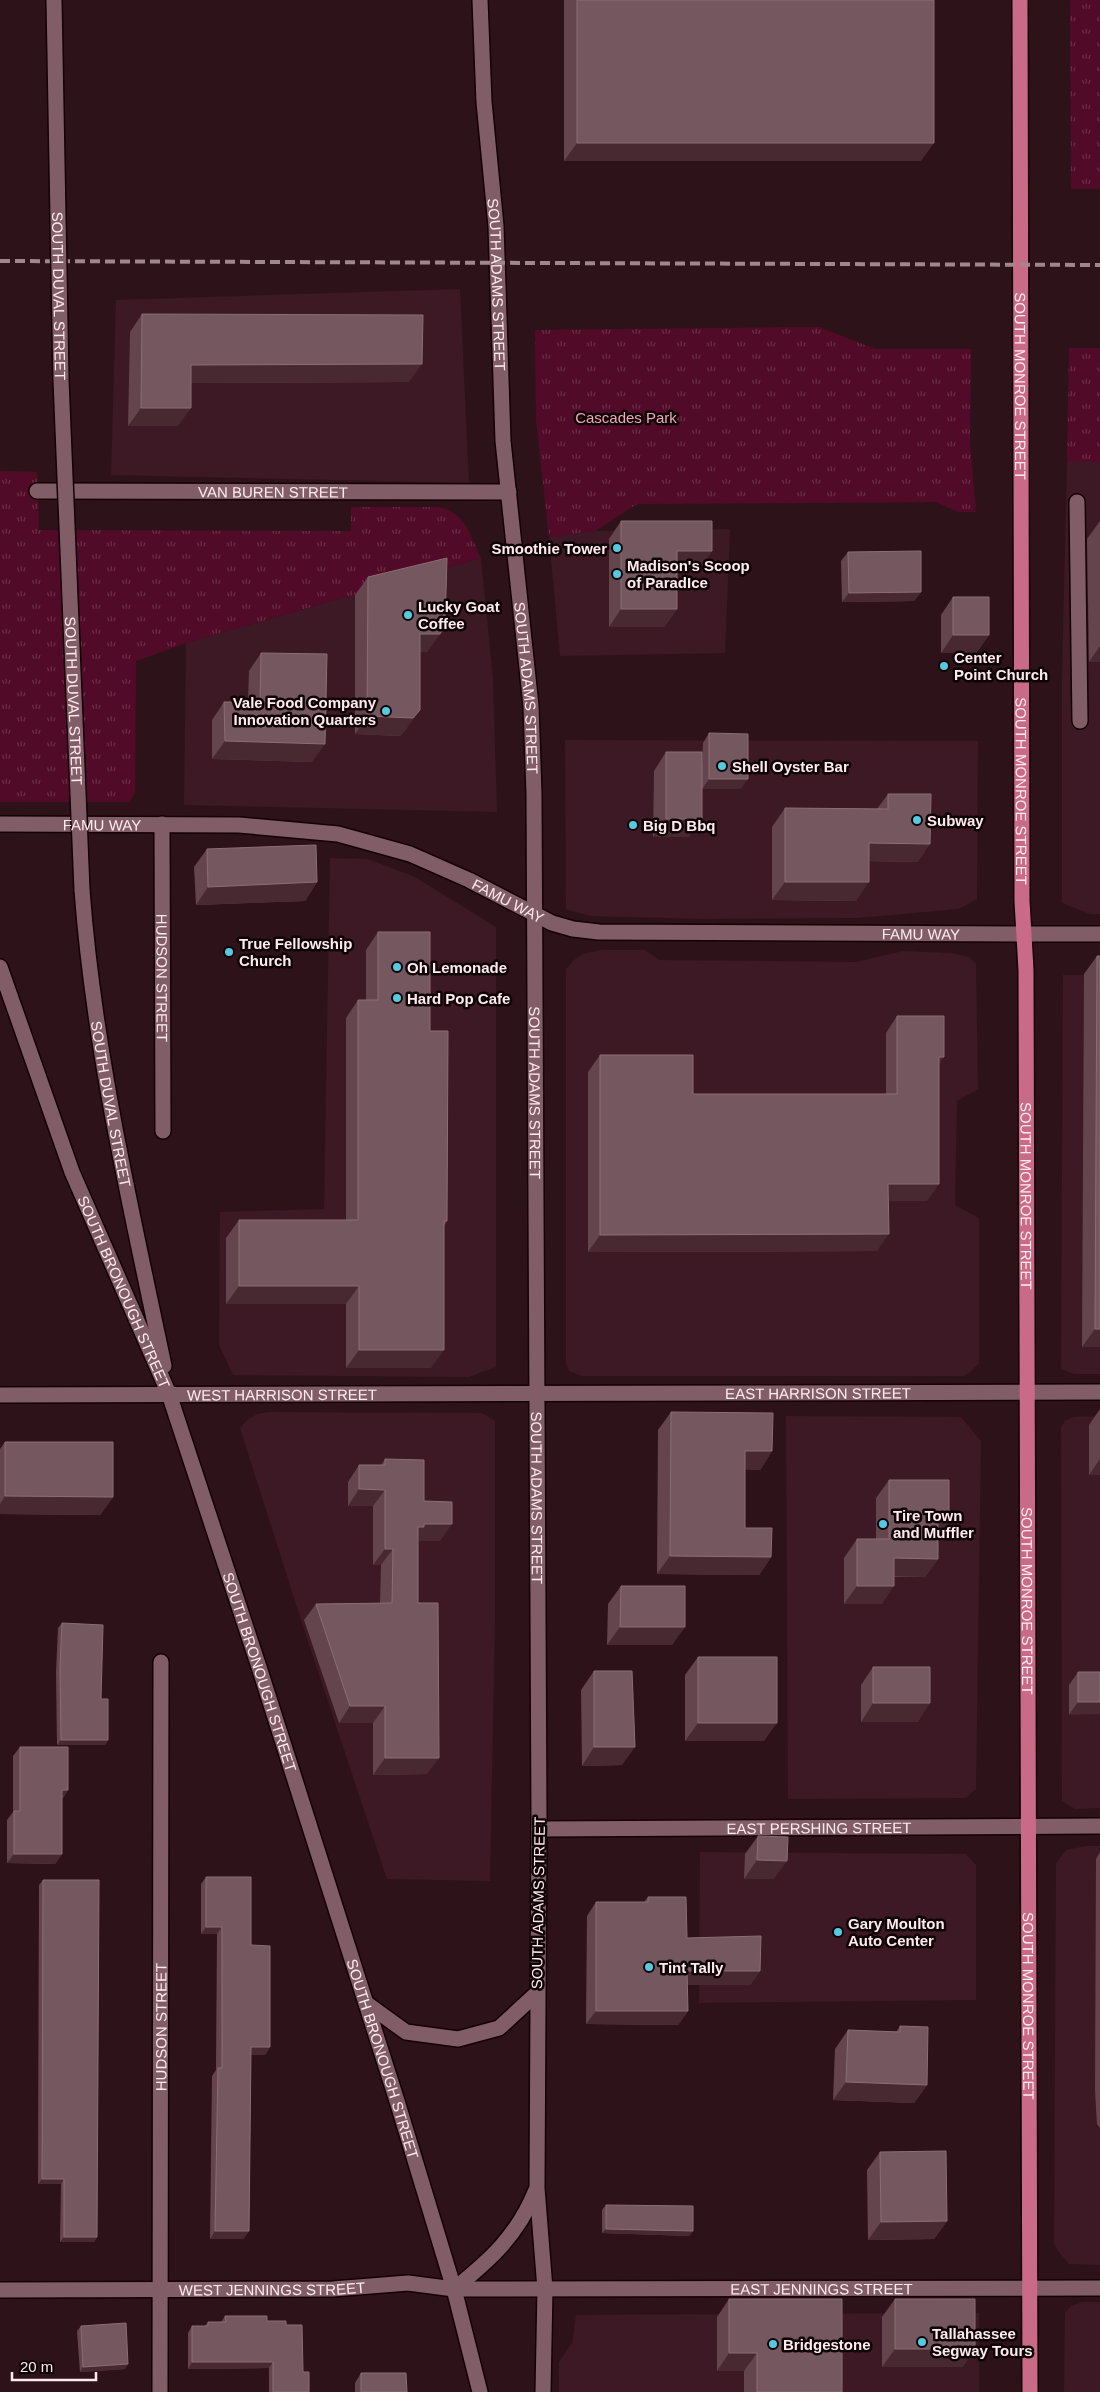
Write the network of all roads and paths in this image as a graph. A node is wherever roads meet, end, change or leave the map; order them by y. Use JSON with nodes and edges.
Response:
{"nodes":[{"id":1,"x":54,"y":0,"type":"edge"},
{"id":2,"x":480,"y":0,"type":"edge"},
{"id":3,"x":1020,"y":0,"type":"edge"},
{"id":4,"x":37,"y":491,"type":"dead end"},
{"id":5,"x":509,"y":492,"type":"junction"},
{"id":6,"x":1078,"y":502,"type":"dead end"},
{"id":7,"x":1080,"y":721,"type":"dead end"},
{"id":8,"x":0,"y":824,"type":"edge"},
{"id":9,"x":162,"y":824,"type":"junction"},
{"id":10,"x":534,"y":915,"type":"junction"},
{"id":11,"x":1024,"y":934,"type":"junction"},
{"id":12,"x":1100,"y":934,"type":"edge"},
{"id":13,"x":0,"y":967,"type":"edge"},
{"id":14,"x":163,"y":1131,"type":"dead end"},
{"id":15,"x":1026,"y":1392,"type":"junction"},
{"id":16,"x":1100,"y":1392,"type":"edge"},
{"id":17,"x":170,"y":1394,"type":"junction"},
{"id":18,"x":536,"y":1394,"type":"junction"},
{"id":19,"x":0,"y":1395,"type":"edge"},
{"id":20,"x":161,"y":1662,"type":"dead end"},
{"id":21,"x":1028,"y":1825,"type":"junction"},
{"id":22,"x":1100,"y":1826,"type":"edge"},
{"id":23,"x":539,"y":1829,"type":"junction"},
{"id":24,"x":537,"y":1992,"type":"junction"},
{"id":25,"x":366,"y":2003,"type":"junction"},
{"id":26,"x":537,"y":2188,"type":"junction"},
{"id":27,"x":545,"y":2288,"type":"junction"},
{"id":28,"x":1030,"y":2288,"type":"junction"},
{"id":29,"x":1100,"y":2288,"type":"edge"},
{"id":30,"x":454,"y":2289,"type":"junction"},
{"id":31,"x":0,"y":2290,"type":"edge"},
{"id":32,"x":160,"y":2290,"type":"junction"},
{"id":33,"x":160,"y":2392,"type":"edge"},
{"id":34,"x":480,"y":2392,"type":"edge"},
{"id":35,"x":543,"y":2392,"type":"edge"},
{"id":36,"x":1030,"y":2392,"type":"edge"}],
"edges":[{"from":1,"to":17,"type":"street","name":"SOUTH DUVAL STREET","bridge":true},
{"from":2,"to":5,"type":"street","name":"SOUTH ADAMS STREET"},
{"from":3,"to":11,"type":"main road","name":"SOUTH MONROE STREET"},
{"from":4,"to":5,"type":"street","name":"VAN BUREN STREET"},
{"from":5,"to":10,"type":"street","name":"SOUTH ADAMS STREET"},
{"from":6,"to":7,"type":"street"},
{"from":8,"to":9,"type":"street","name":"FAMU WAY"},
{"from":9,"to":10,"type":"street","name":"FAMU WAY"},
{"from":9,"to":14,"type":"street","name":"HUDSON STREET"},
{"from":10,"to":11,"type":"street","name":"FAMU WAY"},
{"from":10,"to":18,"type":"street","name":"SOUTH ADAMS STREET"},
{"from":11,"to":12,"type":"street","name":"FAMU WAY"},
{"from":11,"to":15,"type":"main road","name":"SOUTH MONROE STREET"},
{"from":13,"to":17,"type":"street","name":"SOUTH BRONOUGH STREET"},
{"from":15,"to":16,"type":"street","name":"EAST HARRISON STREET"},
{"from":15,"to":18,"type":"street","name":"EAST HARRISON STREET"},
{"from":15,"to":21,"type":"main road","name":"SOUTH MONROE STREET"},
{"from":17,"to":18,"type":"street","name":"WEST HARRISON STREET"},
{"from":17,"to":19,"type":"street","name":"WEST HARRISON STREET"},
{"from":17,"to":25,"type":"street","name":"SOUTH BRONOUGH STREET"},
{"from":18,"to":23,"type":"street","name":"SOUTH ADAMS STREET"},
{"from":20,"to":32,"type":"street","name":"HUDSON STREET"},
{"from":21,"to":22,"type":"street","name":"EAST PERSHING STREET"},
{"from":21,"to":23,"type":"street","name":"EAST PERSHING STREET"},
{"from":21,"to":28,"type":"main road","name":"SOUTH MONROE STREET"},
{"from":23,"to":24,"type":"street","name":"SOUTH ADAMS STREET"},
{"from":24,"to":25,"type":"street"},
{"from":24,"to":26,"type":"street","name":"SOUTH ADAMS STREET"},
{"from":25,"to":30,"type":"street","name":"SOUTH BRONOUGH STREET"},
{"from":26,"to":27,"type":"street","name":"SOUTH ADAMS STREET"},
{"from":26,"to":30,"type":"street","name":"SOUTH ADAMS STREET"},
{"from":27,"to":28,"type":"street","name":"EAST JENNINGS STREET"},
{"from":27,"to":30,"type":"street","name":"WEST JENNINGS STREET"},
{"from":27,"to":35,"type":"street","name":"SOUTH ADAMS STREET"},
{"from":28,"to":29,"type":"street","name":"EAST JENNINGS STREET"},
{"from":28,"to":36,"type":"main road","name":"SOUTH MONROE STREET"},
{"from":30,"to":32,"type":"street","name":"WEST JENNINGS STREET"},
{"from":30,"to":34,"type":"street","name":"SOUTH BRONOUGH STREET"},
{"from":31,"to":32,"type":"street","name":"WEST JENNINGS STREET"},
{"from":32,"to":33,"type":"street","name":"HUDSON STREET"}]}
